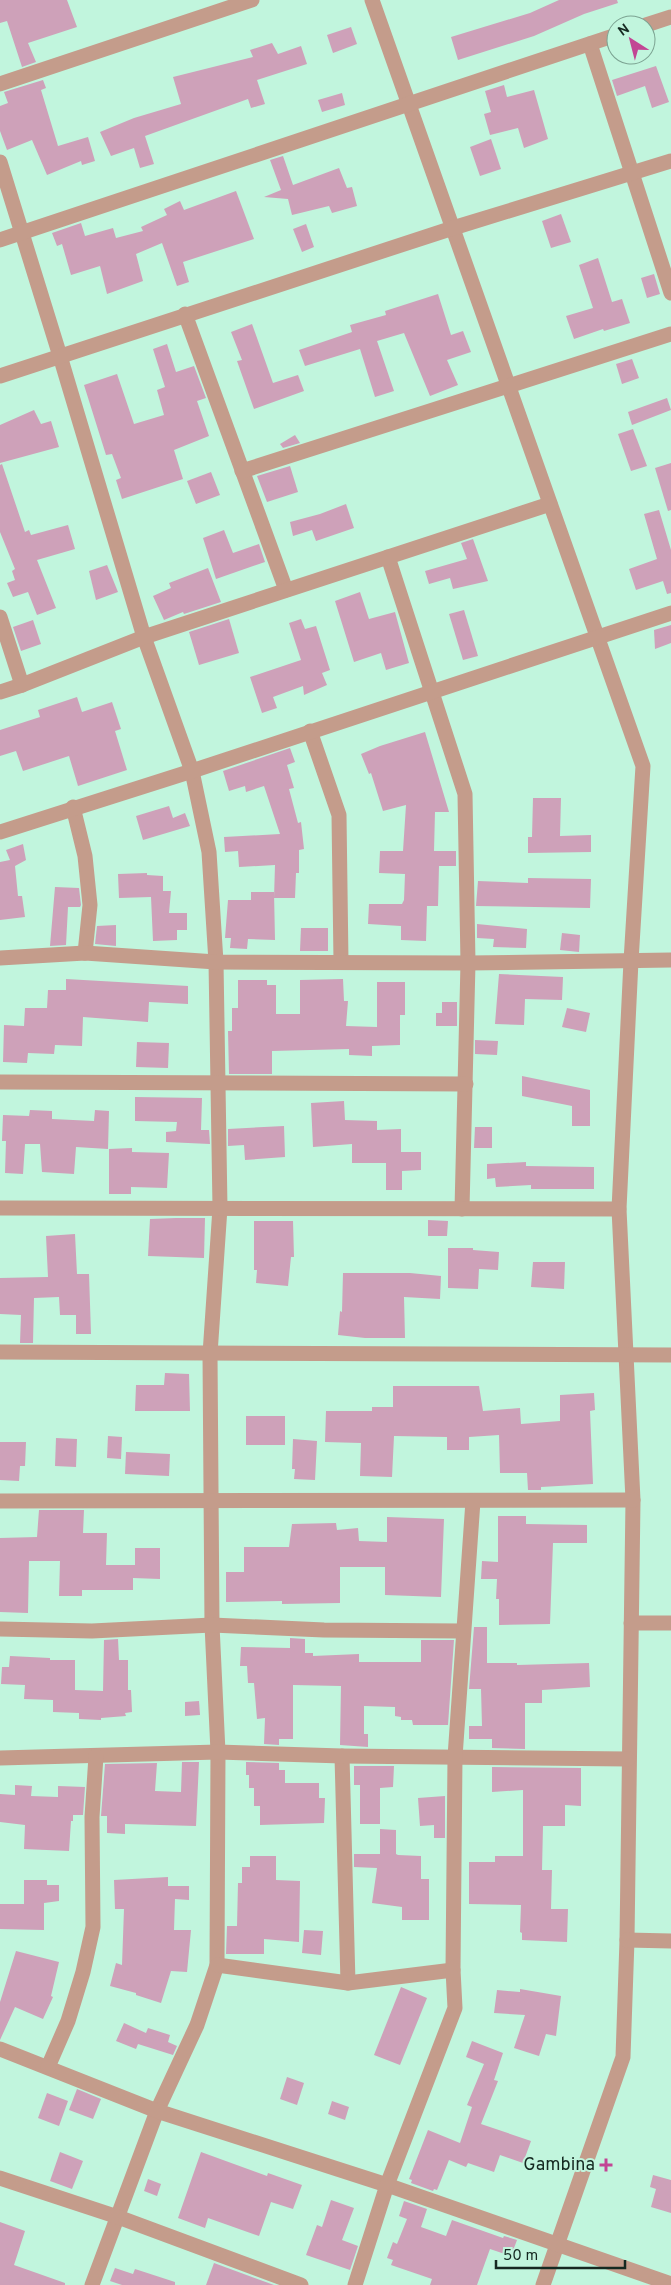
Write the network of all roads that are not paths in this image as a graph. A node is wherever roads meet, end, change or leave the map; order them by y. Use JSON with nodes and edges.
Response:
{"nodes":[{"id":1,"x":252,"y":0,"type":"edge"},
{"id":2,"x":372,"y":0,"type":"edge"},
{"id":3,"x":671,"y":17,"type":"edge"},
{"id":4,"x":656,"y":22,"type":"edge"},
{"id":5,"x":606,"y":39,"type":"edge"},
{"id":6,"x":590,"y":44,"type":"junction"},
{"id":7,"x":0,"y":84,"type":"edge"},
{"id":8,"x":409,"y":105,"type":"junction"},
{"id":9,"x":671,"y":161,"type":"edge"},
{"id":10,"x":0,"y":162,"type":"edge"},
{"id":11,"x":633,"y":174,"type":"junction"},
{"id":12,"x":452,"y":228,"type":"junction"},
{"id":13,"x":21,"y":234,"type":"junction"},
{"id":14,"x":0,"y":240,"type":"edge"},
{"id":15,"x":671,"y":293,"type":"edge"},
{"id":16,"x":185,"y":314,"type":"junction"},
{"id":17,"x":671,"y":334,"type":"edge"},
{"id":18,"x":60,"y":356,"type":"junction"},
{"id":19,"x":0,"y":376,"type":"edge"},
{"id":20,"x":508,"y":386,"type":"junction"},
{"id":21,"x":242,"y":471,"type":"junction"},
{"id":22,"x":550,"y":504,"type":"junction"},
{"id":23,"x":388,"y":557,"type":"junction"},
{"id":24,"x":286,"y":590,"type":"junction"},
{"id":25,"x":671,"y":613,"type":"edge"},
{"id":26,"x":0,"y":617,"type":"edge"},
{"id":27,"x":144,"y":637,"type":"junction"},
{"id":28,"x":598,"y":637,"type":"junction"},
{"id":29,"x":22,"y":685,"type":"junction"},
{"id":30,"x":432,"y":691,"type":"junction"},
{"id":31,"x":0,"y":692,"type":"edge"},
{"id":32,"x":310,"y":731,"type":"junction"},
{"id":33,"x":192,"y":771,"type":"junction"},
{"id":34,"x":73,"y":807,"type":"junction"},
{"id":35,"x":0,"y":832,"type":"edge"},
{"id":36,"x":85,"y":953,"type":"junction"},
{"id":37,"x":0,"y":958,"type":"edge"},
{"id":38,"x":671,"y":960,"type":"edge"},
{"id":39,"x":631,"y":961,"type":"junction"},
{"id":40,"x":216,"y":962,"type":"junction"},
{"id":41,"x":341,"y":962,"type":"junction"},
{"id":42,"x":468,"y":963,"type":"junction"},
{"id":43,"x":0,"y":1082,"type":"edge"},
{"id":44,"x":219,"y":1084,"type":"junction"},
{"id":45,"x":466,"y":1084,"type":"junction"},
{"id":46,"x":0,"y":1208,"type":"edge"},
{"id":47,"x":220,"y":1208,"type":"junction"},
{"id":48,"x":462,"y":1208,"type":"junction"},
{"id":49,"x":619,"y":1209,"type":"junction"},
{"id":50,"x":0,"y":1352,"type":"edge"},
{"id":51,"x":626,"y":1353,"type":"junction"},
{"id":52,"x":210,"y":1354,"type":"junction"},
{"id":53,"x":671,"y":1355,"type":"edge"},
{"id":54,"x":210,"y":1500,"type":"junction"},
{"id":55,"x":473,"y":1500,"type":"junction"},
{"id":56,"x":632,"y":1500,"type":"junction"},
{"id":57,"x":0,"y":1501,"type":"edge"},
{"id":58,"x":631,"y":1623,"type":"junction"},
{"id":59,"x":671,"y":1623,"type":"edge"},
{"id":60,"x":212,"y":1625,"type":"junction"},
{"id":61,"x":0,"y":1629,"type":"edge"},
{"id":62,"x":462,"y":1631,"type":"junction"},
{"id":63,"x":218,"y":1752,"type":"junction"},
{"id":64,"x":96,"y":1756,"type":"junction"},
{"id":65,"x":342,"y":1756,"type":"junction"},
{"id":66,"x":455,"y":1757,"type":"junction"},
{"id":67,"x":0,"y":1758,"type":"edge"},
{"id":68,"x":628,"y":1759,"type":"junction"},
{"id":69,"x":627,"y":1940,"type":"junction"},
{"id":70,"x":671,"y":1942,"type":"edge"},
{"id":71,"x":216,"y":1965,"type":"junction"},
{"id":72,"x":453,"y":1970,"type":"junction"},
{"id":73,"x":348,"y":1983,"type":"junction"},
{"id":74,"x":0,"y":2049,"type":"edge"},
{"id":75,"x":48,"y":2068,"type":"junction"},
{"id":76,"x":157,"y":2111,"type":"junction"},
{"id":77,"x":0,"y":2178,"type":"edge"},
{"id":78,"x":387,"y":2185,"type":"junction"},
{"id":79,"x":118,"y":2217,"type":"junction"},
{"id":80,"x":558,"y":2244,"type":"junction"},
{"id":81,"x":671,"y":2284,"type":"edge"},
{"id":82,"x":92,"y":2285,"type":"edge"},
{"id":83,"x":301,"y":2285,"type":"edge"},
{"id":84,"x":355,"y":2285,"type":"edge"},
{"id":85,"x":543,"y":2285,"type":"edge"}],
"edges":[{"from":1,"to":7,"type":"street"},
{"from":2,"to":8,"type":"street"},
{"from":3,"to":4,"type":"street"},
{"from":5,"to":6,"type":"street"},
{"from":6,"to":8,"type":"street"},
{"from":6,"to":11,"type":"street"},
{"from":8,"to":12,"type":"street"},
{"from":8,"to":13,"type":"street"},
{"from":9,"to":11,"type":"street"},
{"from":10,"to":13,"type":"street"},
{"from":11,"to":12,"type":"street"},
{"from":11,"to":15,"type":"street"},
{"from":12,"to":16,"type":"street"},
{"from":12,"to":20,"type":"street"},
{"from":13,"to":14,"type":"street"},
{"from":13,"to":18,"type":"street"},
{"from":16,"to":18,"type":"street"},
{"from":16,"to":21,"type":"street"},
{"from":17,"to":20,"type":"street"},
{"from":18,"to":19,"type":"street"},
{"from":18,"to":27,"type":"street"},
{"from":20,"to":21,"type":"street"},
{"from":20,"to":22,"type":"street"},
{"from":21,"to":24,"type":"street"},
{"from":22,"to":23,"type":"street"},
{"from":22,"to":28,"type":"street"},
{"from":23,"to":24,"type":"street"},
{"from":23,"to":30,"type":"street"},
{"from":24,"to":27,"type":"street"},
{"from":25,"to":28,"type":"street"},
{"from":26,"to":29,"type":"street"},
{"from":27,"to":29,"type":"street"},
{"from":27,"to":33,"type":"street"},
{"from":28,"to":30,"type":"street"},
{"from":28,"to":39,"type":"street"},
{"from":29,"to":31,"type":"street"},
{"from":30,"to":32,"type":"street"},
{"from":30,"to":42,"type":"street"},
{"from":32,"to":33,"type":"street"},
{"from":32,"to":41,"type":"street"},
{"from":33,"to":34,"type":"street"},
{"from":33,"to":40,"type":"street"},
{"from":34,"to":35,"type":"street"},
{"from":34,"to":36,"type":"street"},
{"from":36,"to":37,"type":"street"},
{"from":36,"to":40,"type":"street"},
{"from":38,"to":39,"type":"street"},
{"from":39,"to":42,"type":"street"},
{"from":39,"to":49,"type":"street"},
{"from":40,"to":41,"type":"street"},
{"from":40,"to":44,"type":"street"},
{"from":41,"to":42,"type":"street"},
{"from":42,"to":45,"type":"street"},
{"from":43,"to":44,"type":"street"},
{"from":44,"to":45,"type":"street"},
{"from":44,"to":47,"type":"street"},
{"from":45,"to":48,"type":"street"},
{"from":46,"to":47,"type":"street"},
{"from":47,"to":48,"type":"street"},
{"from":47,"to":52,"type":"street"},
{"from":48,"to":49,"type":"street"},
{"from":49,"to":51,"type":"street"},
{"from":50,"to":52,"type":"street"},
{"from":51,"to":52,"type":"street"},
{"from":51,"to":53,"type":"street"},
{"from":51,"to":56,"type":"street"},
{"from":52,"to":54,"type":"street"},
{"from":54,"to":55,"type":"street"},
{"from":54,"to":57,"type":"street"},
{"from":54,"to":60,"type":"street"},
{"from":55,"to":56,"type":"street"},
{"from":55,"to":62,"type":"street"},
{"from":56,"to":58,"type":"street"},
{"from":58,"to":59,"type":"street"},
{"from":58,"to":68,"type":"street"},
{"from":60,"to":61,"type":"street"},
{"from":60,"to":62,"type":"street"},
{"from":60,"to":63,"type":"street"},
{"from":62,"to":66,"type":"street"},
{"from":63,"to":64,"type":"street"},
{"from":63,"to":65,"type":"street"},
{"from":63,"to":71,"type":"street"},
{"from":64,"to":67,"type":"street"},
{"from":64,"to":75,"type":"street"},
{"from":65,"to":66,"type":"street"},
{"from":65,"to":73,"type":"street"},
{"from":66,"to":68,"type":"street"},
{"from":66,"to":72,"type":"street"},
{"from":68,"to":69,"type":"street"},
{"from":69,"to":70,"type":"street"},
{"from":69,"to":80,"type":"street"},
{"from":71,"to":73,"type":"street"},
{"from":71,"to":76,"type":"street"},
{"from":72,"to":73,"type":"street"},
{"from":72,"to":78,"type":"street"},
{"from":74,"to":75,"type":"street"},
{"from":75,"to":76,"type":"street"},
{"from":76,"to":78,"type":"street"},
{"from":76,"to":79,"type":"street"},
{"from":77,"to":79,"type":"street"},
{"from":78,"to":80,"type":"street"},
{"from":78,"to":84,"type":"street"},
{"from":79,"to":82,"type":"street"},
{"from":79,"to":83,"type":"street"},
{"from":80,"to":81,"type":"street"},
{"from":80,"to":85,"type":"street"}]}
